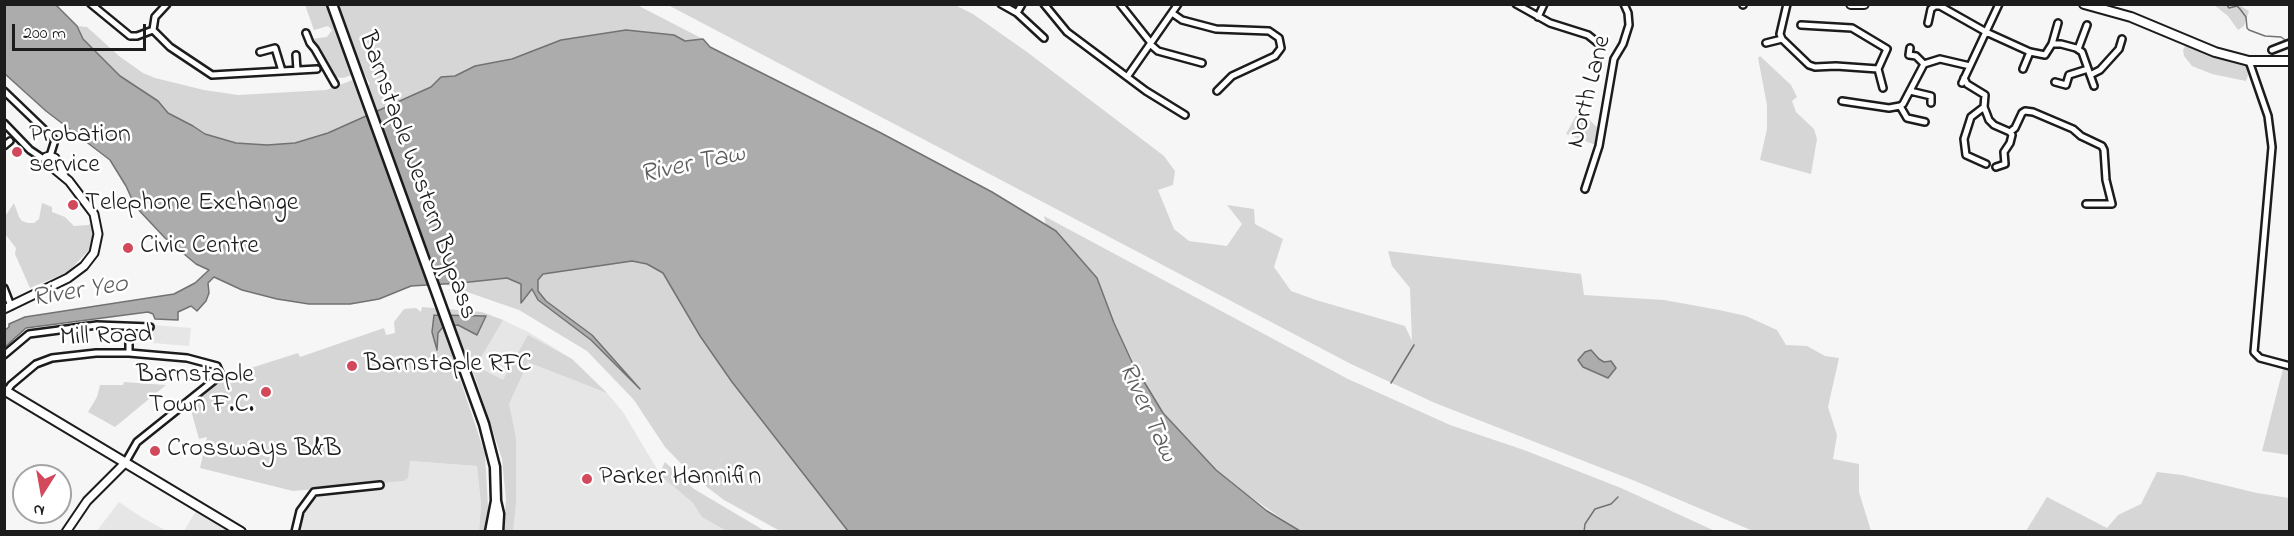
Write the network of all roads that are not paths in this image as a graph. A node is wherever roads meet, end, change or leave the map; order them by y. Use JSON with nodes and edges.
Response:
{"nodes":[{"id":1,"x":91,"y":4,"type":"edge"},
{"id":2,"x":167,"y":4,"type":"edge"},
{"id":3,"x":332,"y":4,"type":"edge"},
{"id":4,"x":1001,"y":4,"type":"edge"},
{"id":5,"x":1022,"y":4,"type":"edge"},
{"id":6,"x":1044,"y":4,"type":"edge"},
{"id":7,"x":1120,"y":4,"type":"edge"},
{"id":8,"x":1169,"y":4,"type":"edge"},
{"id":9,"x":1178,"y":4,"type":"edge"},
{"id":10,"x":1516,"y":4,"type":"edge"},
{"id":11,"x":1544,"y":4,"type":"edge"},
{"id":12,"x":1624,"y":4,"type":"edge"},
{"id":13,"x":1787,"y":4,"type":"edge"},
{"id":14,"x":1851,"y":4,"type":"edge"},
{"id":15,"x":1864,"y":4,"type":"edge"},
{"id":16,"x":1999,"y":4,"type":"edge"},
{"id":17,"x":2084,"y":4,"type":"edge"},
{"id":18,"x":1173,"y":12,"type":"junction"},
{"id":19,"x":1017,"y":13,"type":"junction"},
{"id":20,"x":1538,"y":17,"type":"junction"},
{"id":21,"x":2058,"y":23,"type":"dead end"},
{"id":22,"x":1928,"y":24,"type":"dead end"},
{"id":23,"x":1801,"y":25,"type":"dead end"},
{"id":24,"x":2087,"y":25,"type":"dead end"},
{"id":25,"x":153,"y":30,"type":"junction"},
{"id":26,"x":1986,"y":32,"type":"junction"},
{"id":27,"x":306,"y":33,"type":"dead end"},
{"id":28,"x":1044,"y":38,"type":"dead end"},
{"id":29,"x":1782,"y":39,"type":"junction"},
{"id":30,"x":2122,"y":39,"type":"dead end"},
{"id":31,"x":1598,"y":43,"type":"dead end"},
{"id":32,"x":1766,"y":43,"type":"dead end"},
{"id":33,"x":2289,"y":43,"type":"edge"},
{"id":34,"x":1150,"y":44,"type":"junction"},
{"id":35,"x":2052,"y":44,"type":"junction"},
{"id":36,"x":1887,"y":49,"type":"junction"},
{"id":37,"x":2078,"y":49,"type":"junction"},
{"id":38,"x":2272,"y":50,"type":"dead end"},
{"id":39,"x":260,"y":52,"type":"dead end"},
{"id":40,"x":1894,"y":52,"type":"dead end"},
{"id":41,"x":1908,"y":52,"type":"dead end"},
{"id":42,"x":2030,"y":52,"type":"junction"},
{"id":43,"x":296,"y":55,"type":"dead end"},
{"id":44,"x":2249,"y":61,"type":"junction"},
{"id":45,"x":2289,"y":61,"type":"edge"},
{"id":46,"x":1202,"y":63,"type":"dead end"},
{"id":47,"x":1924,"y":64,"type":"junction"},
{"id":48,"x":1970,"y":66,"type":"junction"},
{"id":49,"x":317,"y":69,"type":"dead end"},
{"id":50,"x":1878,"y":69,"type":"junction"},
{"id":51,"x":2023,"y":69,"type":"dead end"},
{"id":52,"x":282,"y":70,"type":"junction"},
{"id":53,"x":297,"y":70,"type":"junction"},
{"id":54,"x":2089,"y":72,"type":"junction"},
{"id":55,"x":1127,"y":77,"type":"junction"},
{"id":56,"x":2055,"y":82,"type":"dead end"},
{"id":57,"x":335,"y":84,"type":"dead end"},
{"id":58,"x":2094,"y":86,"type":"dead end"},
{"id":59,"x":1883,"y":88,"type":"dead end"},
{"id":60,"x":4,"y":91,"type":"edge"},
{"id":61,"x":1217,"y":91,"type":"dead end"},
{"id":62,"x":1910,"y":91,"type":"junction"},
{"id":63,"x":1842,"y":101,"type":"dead end"},
{"id":64,"x":1856,"y":102,"type":"junction"},
{"id":65,"x":1931,"y":103,"type":"dead end"},
{"id":66,"x":1900,"y":106,"type":"junction"},
{"id":67,"x":1984,"y":107,"type":"junction"},
{"id":68,"x":1854,"y":110,"type":"dead end"},
{"id":69,"x":1920,"y":114,"type":"dead end"},
{"id":70,"x":1185,"y":115,"type":"dead end"},
{"id":71,"x":4,"y":123,"type":"edge"},
{"id":72,"x":2010,"y":132,"type":"junction"},
{"id":73,"x":10,"y":141,"type":"dead end"},
{"id":74,"x":4,"y":146,"type":"edge"},
{"id":75,"x":48,"y":158,"type":"junction"},
{"id":76,"x":1986,"y":164,"type":"dead end"},
{"id":77,"x":1996,"y":167,"type":"dead end"},
{"id":78,"x":1585,"y":189,"type":"dead end"},
{"id":79,"x":2086,"y":204,"type":"dead end"},
{"id":80,"x":4,"y":288,"type":"edge"},
{"id":81,"x":8,"y":308,"type":"edge"},
{"id":82,"x":150,"y":327,"type":"dead end"},
{"id":83,"x":129,"y":341,"type":"dead end"},
{"id":84,"x":129,"y":353,"type":"junction"},
{"id":85,"x":4,"y":356,"type":"edge"},
{"id":86,"x":2289,"y":366,"type":"edge"},
{"id":87,"x":6,"y":391,"type":"edge"},
{"id":88,"x":125,"y":463,"type":"junction"},
{"id":89,"x":380,"y":485,"type":"dead end"},
{"id":90,"x":496,"y":501,"type":"junction"},
{"id":91,"x":66,"y":531,"type":"edge"},
{"id":92,"x":242,"y":531,"type":"edge"},
{"id":93,"x":295,"y":531,"type":"edge"},
{"id":94,"x":490,"y":531,"type":"edge"},
{"id":95,"x":498,"y":531,"type":"edge"}],
"edges":[{"from":1,"to":25,"type":"street"},
{"from":2,"to":25,"type":"street"},
{"from":3,"to":90,"type":"main road","name":"Barnstaple Western Bypass"},
{"from":4,"to":19,"type":"street"},
{"from":5,"to":19,"type":"street"},
{"from":6,"to":55,"type":"street"},
{"from":7,"to":34,"type":"street"},
{"from":8,"to":18,"type":"street"},
{"from":9,"to":18,"type":"street"},
{"from":10,"to":20,"type":"street"},
{"from":11,"to":20,"type":"street"},
{"from":12,"to":78,"type":"street","name":"North Lane"},
{"from":13,"to":29,"type":"street"},
{"from":14,"to":15,"type":"main road"},
{"from":16,"to":26,"type":"street"},
{"from":17,"to":44,"type":"main road"},
{"from":18,"to":34,"type":"street"},
{"from":18,"to":61,"type":"street"},
{"from":19,"to":28,"type":"street"},
{"from":20,"to":31,"type":"street"},
{"from":21,"to":35,"type":"street"},
{"from":22,"to":26,"type":"street"},
{"from":23,"to":36,"type":"street"},
{"from":24,"to":37,"type":"street"},
{"from":25,"to":52,"type":"street"},
{"from":26,"to":42,"type":"street"},
{"from":26,"to":48,"type":"street"},
{"from":27,"to":57,"type":"street"},
{"from":29,"to":32,"type":"street"},
{"from":29,"to":50,"type":"street"},
{"from":30,"to":54,"type":"street"},
{"from":33,"to":38,"type":"street"},
{"from":34,"to":46,"type":"street"},
{"from":34,"to":55,"type":"street"},
{"from":35,"to":37,"type":"street"},
{"from":35,"to":42,"type":"street"},
{"from":36,"to":40,"type":"street"},
{"from":36,"to":50,"type":"street"},
{"from":37,"to":54,"type":"street"},
{"from":39,"to":52,"type":"street"},
{"from":41,"to":47,"type":"street"},
{"from":42,"to":51,"type":"street"},
{"from":43,"to":53,"type":"street"},
{"from":44,"to":45,"type":"main road"},
{"from":44,"to":86,"type":"street"},
{"from":47,"to":48,"type":"street"},
{"from":47,"to":62,"type":"street"},
{"from":48,"to":67,"type":"street"},
{"from":49,"to":53,"type":"street"},
{"from":50,"to":59,"type":"street"},
{"from":52,"to":53,"type":"street"},
{"from":54,"to":56,"type":"street"},
{"from":54,"to":58,"type":"street"},
{"from":55,"to":70,"type":"street"},
{"from":60,"to":75,"type":"street"},
{"from":62,"to":65,"type":"street"},
{"from":62,"to":66,"type":"street"},
{"from":63,"to":64,"type":"street"},
{"from":64,"to":66,"type":"street"},
{"from":64,"to":68,"type":"street"},
{"from":66,"to":69,"type":"street"},
{"from":67,"to":72,"type":"street"},
{"from":67,"to":76,"type":"street"},
{"from":71,"to":75,"type":"street"},
{"from":72,"to":77,"type":"street"},
{"from":72,"to":79,"type":"street"},
{"from":73,"to":74,"type":"street"},
{"from":75,"to":81,"type":"street"},
{"from":80,"to":81,"type":"street"},
{"from":82,"to":85,"type":"street"},
{"from":83,"to":84,"type":"street"},
{"from":84,"to":87,"type":"street","name":"Mill Road"},
{"from":84,"to":88,"type":"street","name":"Mill Road"},
{"from":87,"to":88,"type":"main road"},
{"from":88,"to":91,"type":"street"},
{"from":88,"to":92,"type":"main road"},
{"from":89,"to":93,"type":"street"},
{"from":90,"to":94,"type":"main road","name":"Barnstaple Western Bypass"},
{"from":90,"to":95,"type":"main road","name":"Barnstaple Western Bypass"}]}
